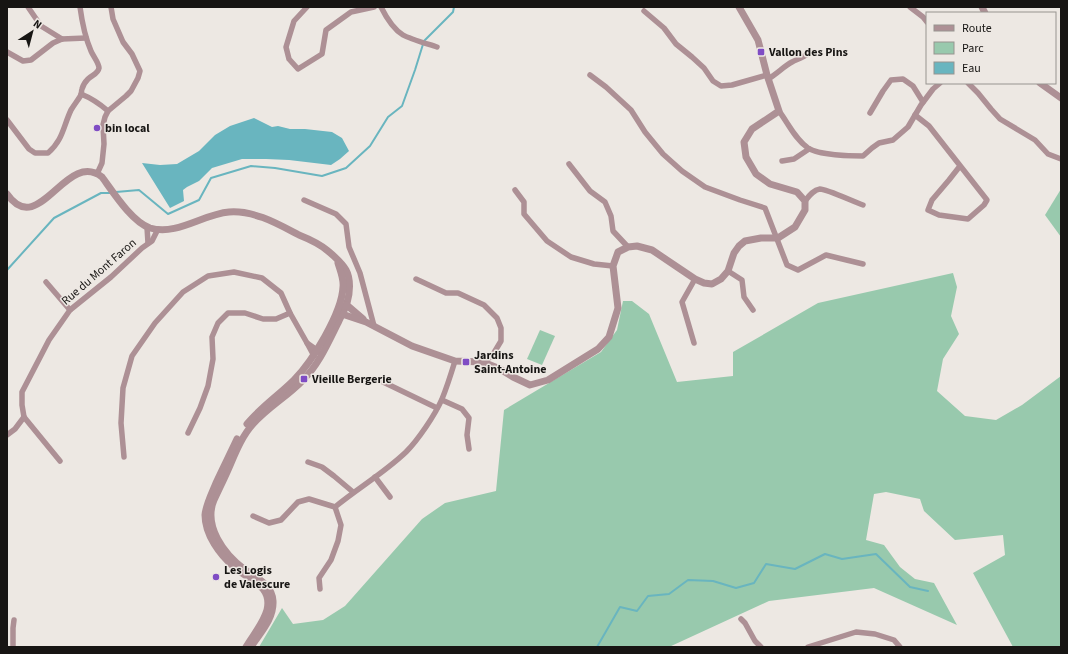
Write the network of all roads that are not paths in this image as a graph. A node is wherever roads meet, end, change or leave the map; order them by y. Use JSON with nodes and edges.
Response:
{"nodes":[{"id":1,"x":28,"y":7,"type":"edge"},
{"id":2,"x":80,"y":7,"type":"edge"},
{"id":3,"x":111,"y":7,"type":"edge"},
{"id":4,"x":307,"y":7,"type":"edge"},
{"id":5,"x":374,"y":7,"type":"edge"},
{"id":6,"x":381,"y":7,"type":"edge"},
{"id":7,"x":739,"y":7,"type":"edge"},
{"id":8,"x":910,"y":7,"type":"edge"},
{"id":9,"x":644,"y":11,"type":"dead end"},
{"id":10,"x":926,"y":21,"type":"edge"},
{"id":11,"x":86,"y":38,"type":"junction"},
{"id":12,"x":62,"y":39,"type":"junction"},
{"id":13,"x":437,"y":47,"type":"dead end"},
{"id":14,"x":7,"y":52,"type":"edge"},
{"id":15,"x":809,"y":53,"type":"dead end"},
{"id":16,"x":590,"y":76,"type":"dead end"},
{"id":17,"x":768,"y":77,"type":"junction"},
{"id":18,"x":939,"y":84,"type":"edge"},
{"id":19,"x":969,"y":84,"type":"edge"},
{"id":20,"x":976,"y":84,"type":"edge"},
{"id":21,"x":1041,"y":84,"type":"edge"},
{"id":22,"x":978,"y":92,"type":"junction"},
{"id":23,"x":81,"y":94,"type":"junction"},
{"id":24,"x":1061,"y":98,"type":"edge"},
{"id":25,"x":923,"y":102,"type":"junction"},
{"id":26,"x":108,"y":111,"type":"junction"},
{"id":27,"x":779,"y":111,"type":"junction"},
{"id":28,"x":870,"y":113,"type":"dead end"},
{"id":29,"x":915,"y":115,"type":"junction"},
{"id":30,"x":7,"y":120,"type":"edge"},
{"id":31,"x":809,"y":149,"type":"junction"},
{"id":32,"x":1061,"y":159,"type":"edge"},
{"id":33,"x":782,"y":161,"type":"dead end"},
{"id":34,"x":569,"y":164,"type":"dead end"},
{"id":35,"x":960,"y":166,"type":"junction"},
{"id":36,"x":99,"y":176,"type":"junction"},
{"id":37,"x":515,"y":190,"type":"dead end"},
{"id":38,"x":7,"y":194,"type":"edge"},
{"id":39,"x":304,"y":200,"type":"dead end"},
{"id":40,"x":804,"y":200,"type":"junction"},
{"id":41,"x":863,"y":206,"type":"dead end"},
{"id":42,"x":147,"y":227,"type":"junction"},
{"id":43,"x":158,"y":229,"type":"junction"},
{"id":44,"x":778,"y":238,"type":"junction"},
{"id":45,"x":148,"y":243,"type":"junction"},
{"id":46,"x":628,"y":247,"type":"junction"},
{"id":47,"x":863,"y":264,"type":"dead end"},
{"id":48,"x":613,"y":266,"type":"junction"},
{"id":49,"x":728,"y":271,"type":"junction"},
{"id":50,"x":416,"y":279,"type":"dead end"},
{"id":51,"x":695,"y":279,"type":"junction"},
{"id":52,"x":46,"y":282,"type":"dead end"},
{"id":53,"x":341,"y":309,"type":"junction"},
{"id":54,"x":70,"y":310,"type":"junction"},
{"id":55,"x":753,"y":310,"type":"dead end"},
{"id":56,"x":290,"y":313,"type":"junction"},
{"id":57,"x":374,"y":326,"type":"junction"},
{"id":58,"x":694,"y":344,"type":"dead end"},
{"id":59,"x":318,"y":353,"type":"junction"},
{"id":60,"x":455,"y":361,"type":"junction"},
{"id":61,"x":483,"y":362,"type":"junction"},
{"id":62,"x":379,"y":380,"type":"dead end"},
{"id":63,"x":442,"y":400,"type":"junction"},
{"id":64,"x":437,"y":408,"type":"junction"},
{"id":65,"x":24,"y":417,"type":"junction"},
{"id":66,"x":188,"y":433,"type":"dead end"},
{"id":67,"x":7,"y":435,"type":"edge"},
{"id":68,"x":469,"y":449,"type":"dead end"},
{"id":69,"x":124,"y":457,"type":"dead end"},
{"id":70,"x":60,"y":461,"type":"dead end"},
{"id":71,"x":308,"y":462,"type":"dead end"},
{"id":72,"x":375,"y":477,"type":"junction"},
{"id":73,"x":353,"y":492,"type":"junction"},
{"id":74,"x":390,"y":497,"type":"dead end"},
{"id":75,"x":335,"y":507,"type":"junction"},
{"id":76,"x":253,"y":516,"type":"dead end"},
{"id":77,"x":320,"y":589,"type":"dead end"},
{"id":78,"x":741,"y":619,"type":"dead end"},
{"id":79,"x":14,"y":620,"type":"dead end"},
{"id":80,"x":13,"y":647,"type":"edge"},
{"id":81,"x":246,"y":647,"type":"edge"},
{"id":82,"x":252,"y":647,"type":"edge"},
{"id":83,"x":761,"y":647,"type":"edge"},
{"id":84,"x":808,"y":647,"type":"edge"},
{"id":85,"x":900,"y":647,"type":"edge"}],
"edges":[{"from":1,"to":12,"type":"street"},
{"from":2,"to":11,"type":"street"},
{"from":3,"to":26,"type":"street"},
{"from":4,"to":5,"type":"street"},
{"from":6,"to":13,"type":"street"},
{"from":7,"to":17,"type":"street"},
{"from":8,"to":10,"type":"street"},
{"from":9,"to":17,"type":"street"},
{"from":11,"to":12,"type":"street"},
{"from":11,"to":23,"type":"street"},
{"from":12,"to":14,"type":"street"},
{"from":15,"to":17,"type":"street"},
{"from":16,"to":44,"type":"street"},
{"from":17,"to":27,"type":"street"},
{"from":18,"to":25,"type":"street"},
{"from":19,"to":22,"type":"street"},
{"from":20,"to":22,"type":"street"},
{"from":21,"to":24,"type":"street"},
{"from":22,"to":32,"type":"street"},
{"from":23,"to":26,"type":"street"},
{"from":23,"to":30,"type":"street"},
{"from":25,"to":28,"type":"street"},
{"from":25,"to":29,"type":"street"},
{"from":26,"to":36,"type":"street"},
{"from":27,"to":31,"type":"street"},
{"from":27,"to":40,"type":"street"},
{"from":29,"to":31,"type":"street"},
{"from":29,"to":35,"type":"street"},
{"from":31,"to":33,"type":"street"},
{"from":34,"to":46,"type":"street"},
{"from":35,"to":35,"type":"street"},
{"from":36,"to":38,"type":"street"},
{"from":36,"to":42,"type":"street"},
{"from":37,"to":48,"type":"street"},
{"from":39,"to":57,"type":"street"},
{"from":40,"to":41,"type":"street"},
{"from":40,"to":44,"type":"street"},
{"from":42,"to":43,"type":"street"},
{"from":42,"to":45,"type":"street","name":"Rue du Mont Faron"},
{"from":43,"to":45,"type":"street","name":"Rue du Mont Faron"},
{"from":43,"to":53,"type":"street"},
{"from":44,"to":47,"type":"street"},
{"from":44,"to":49,"type":"street"},
{"from":45,"to":54,"type":"street","name":"Rue du Mont Faron"},
{"from":46,"to":48,"type":"street"},
{"from":46,"to":51,"type":"street"},
{"from":48,"to":61,"type":"street"},
{"from":49,"to":51,"type":"street"},
{"from":49,"to":55,"type":"street"},
{"from":50,"to":61,"type":"street"},
{"from":51,"to":58,"type":"street"},
{"from":52,"to":54,"type":"street"},
{"from":53,"to":57,"type":"street"},
{"from":53,"to":59,"type":"street"},
{"from":54,"to":65,"type":"street","name":"Rue du Mont Faron"},
{"from":56,"to":59,"type":"street"},
{"from":56,"to":66,"type":"street"},
{"from":56,"to":69,"type":"street"},
{"from":57,"to":60,"type":"street"},
{"from":59,"to":81,"type":"street"},
{"from":59,"to":82,"type":"street"},
{"from":60,"to":61,"type":"street"},
{"from":60,"to":63,"type":"street"},
{"from":62,"to":64,"type":"street"},
{"from":63,"to":64,"type":"street"},
{"from":63,"to":68,"type":"street"},
{"from":64,"to":72,"type":"street"},
{"from":65,"to":67,"type":"street"},
{"from":65,"to":70,"type":"street"},
{"from":71,"to":73,"type":"street"},
{"from":72,"to":73,"type":"street"},
{"from":72,"to":74,"type":"street"},
{"from":73,"to":75,"type":"street"},
{"from":75,"to":76,"type":"street"},
{"from":75,"to":77,"type":"street"},
{"from":78,"to":83,"type":"street"},
{"from":79,"to":80,"type":"street"},
{"from":84,"to":85,"type":"street"}]}
